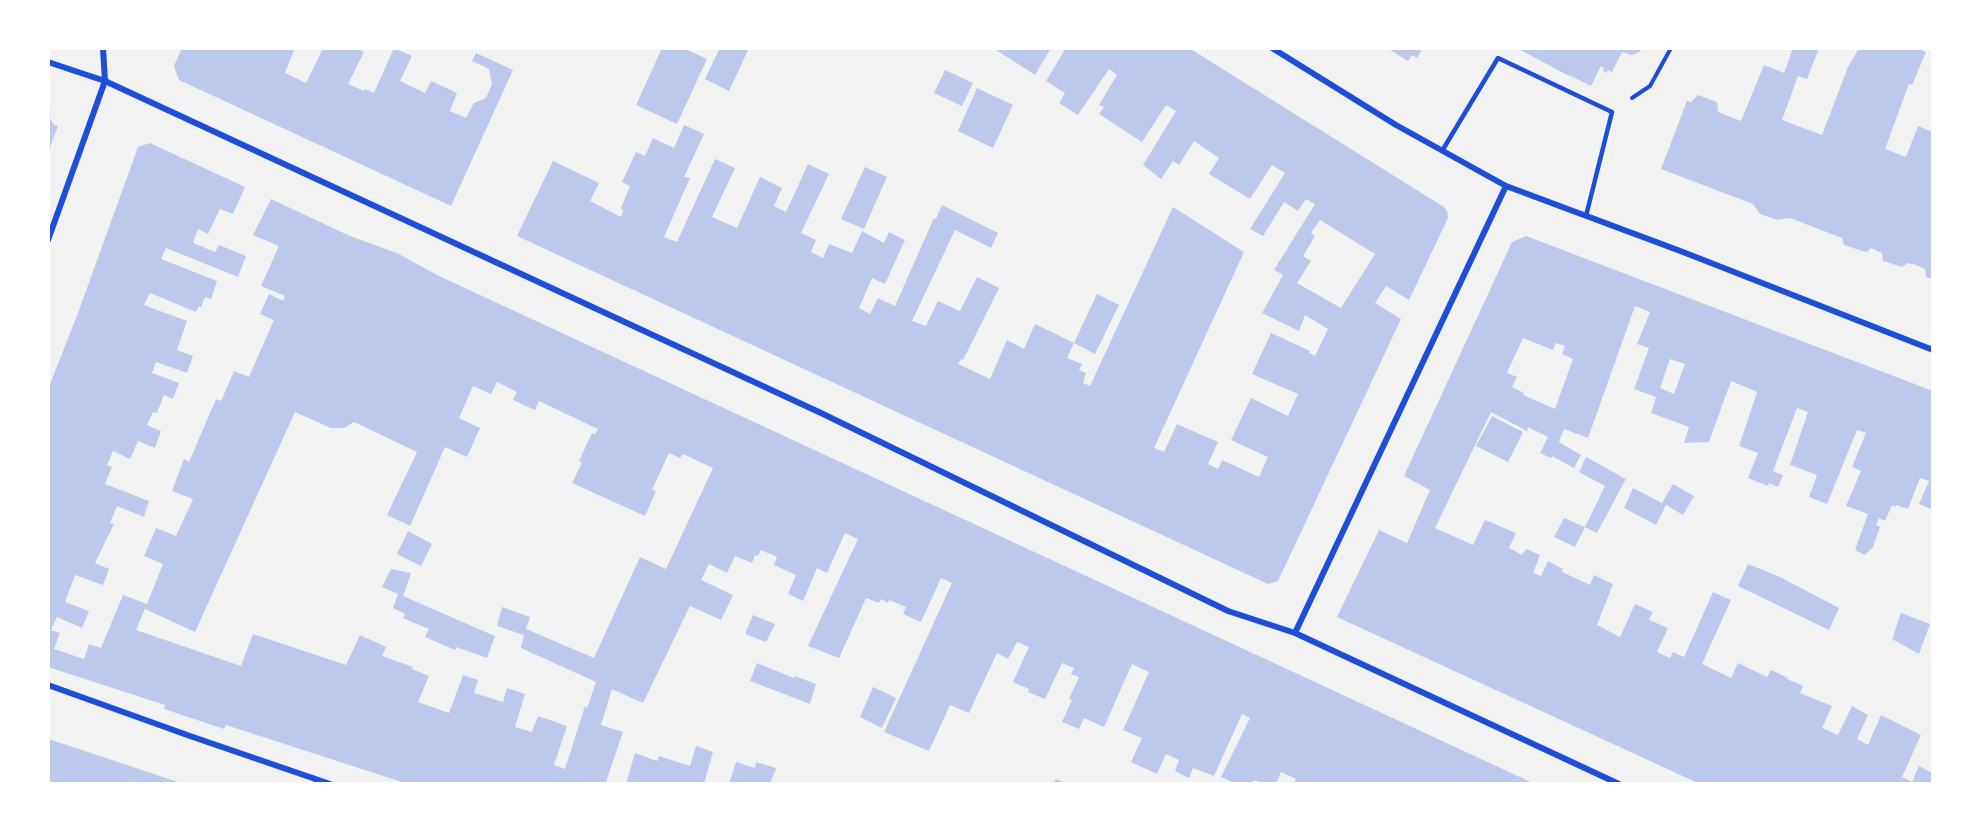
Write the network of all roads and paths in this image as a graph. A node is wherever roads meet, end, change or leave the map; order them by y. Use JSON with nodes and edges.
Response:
{"nodes":[{"id":1,"x":103,"y":48,"type":"edge"},
{"id":2,"x":1272,"y":48,"type":"edge"},
{"id":3,"x":1671,"y":48,"type":"edge"},
{"id":4,"x":48,"y":62,"type":"edge"},
{"id":5,"x":105,"y":81,"type":"junction"},
{"id":6,"x":1612,"y":112,"type":"junction"},
{"id":7,"x":1442,"y":151,"type":"junction"},
{"id":8,"x":1506,"y":186,"type":"junction"},
{"id":9,"x":1586,"y":216,"type":"junction"},
{"id":10,"x":48,"y":240,"type":"edge"},
{"id":11,"x":1933,"y":350,"type":"edge"},
{"id":12,"x":1295,"y":633,"type":"junction"},
{"id":13,"x":48,"y":685,"type":"edge"},
{"id":14,"x":330,"y":784,"type":"edge"},
{"id":15,"x":1619,"y":784,"type":"edge"}],
"edges":[{"from":1,"to":5,"type":"street"},
{"from":2,"to":7,"type":"street"},
{"from":3,"to":6,"type":"path"},
{"from":4,"to":5,"type":"street"},
{"from":5,"to":10,"type":"street"},
{"from":5,"to":12,"type":"street"},
{"from":6,"to":7,"type":"lane"},
{"from":6,"to":9,"type":"lane"},
{"from":7,"to":8,"type":"street"},
{"from":8,"to":9,"type":"street"},
{"from":8,"to":12,"type":"street"},
{"from":9,"to":11,"type":"street"},
{"from":12,"to":15,"type":"street"},
{"from":13,"to":14,"type":"street"}]}
